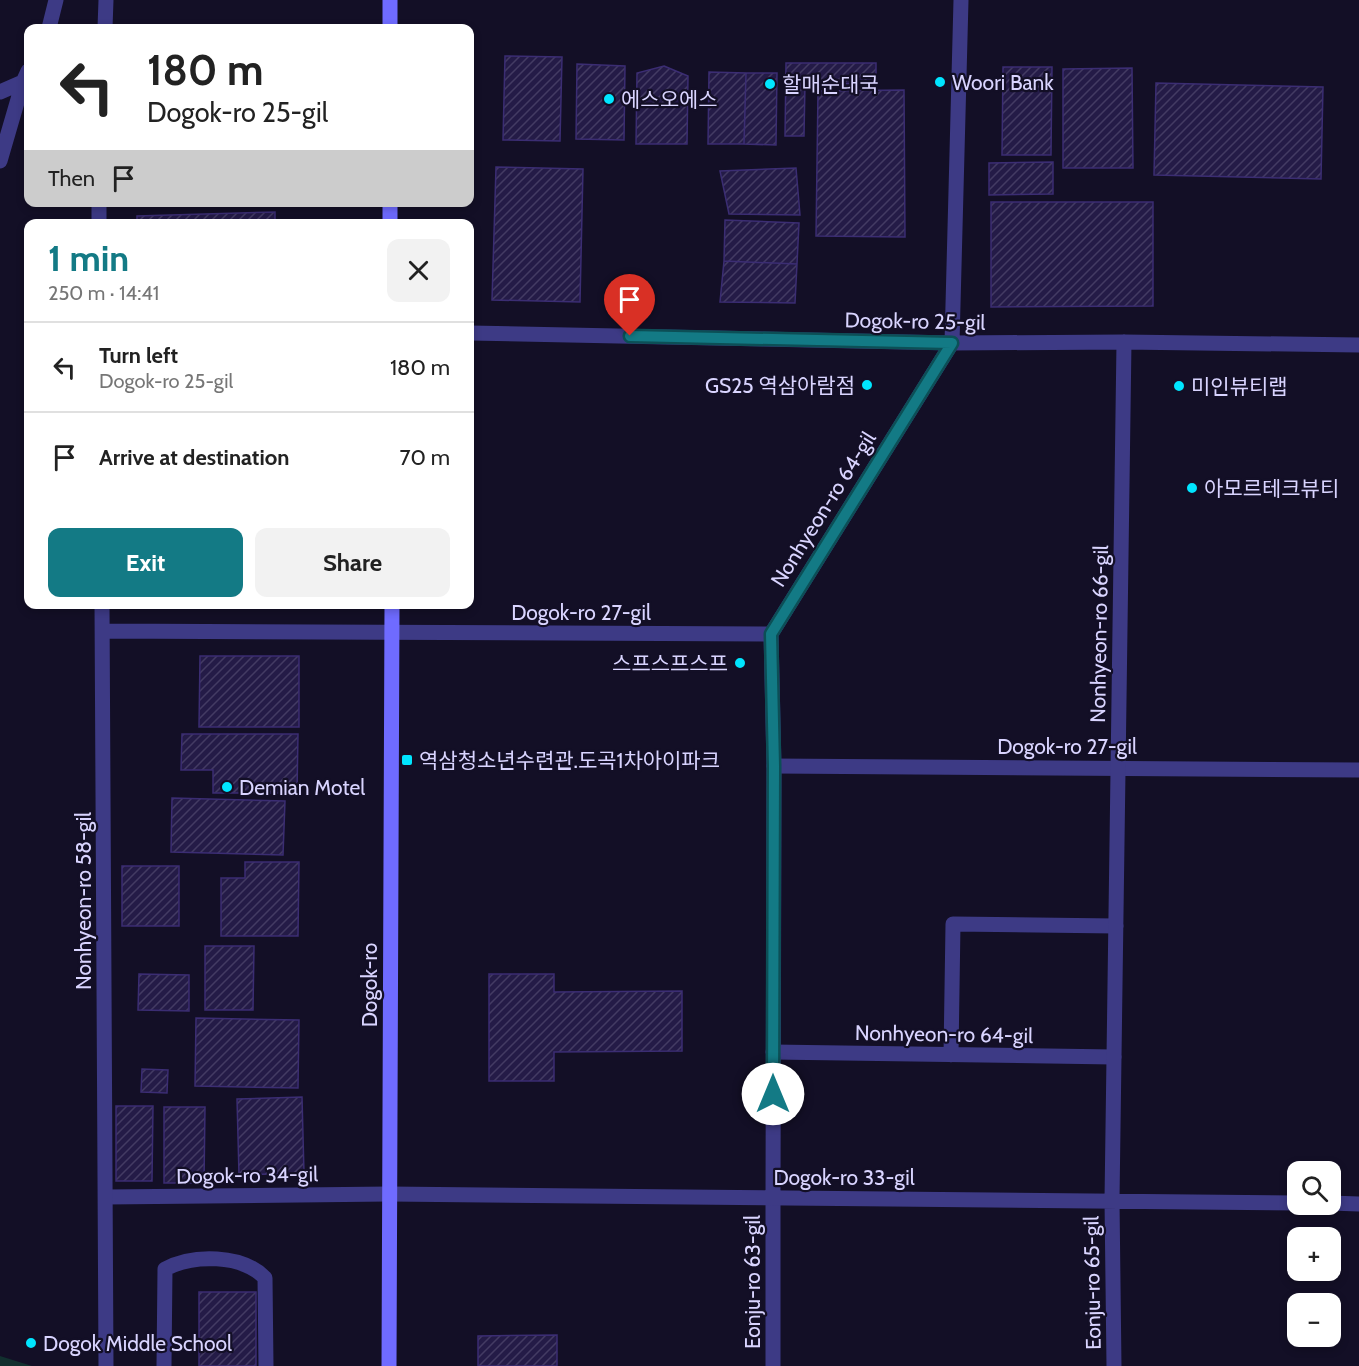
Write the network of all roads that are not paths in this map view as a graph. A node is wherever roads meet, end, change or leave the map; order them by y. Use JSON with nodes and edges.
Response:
{"nodes":[{"id":1,"x":56,"y":0,"type":"edge"},
{"id":2,"x":106,"y":0,"type":"edge"},
{"id":3,"x":390,"y":0,"type":"edge"},
{"id":4,"x":961,"y":0,"type":"edge"},
{"id":5,"x":51,"y":24,"type":"edge"},
{"id":6,"x":105,"y":24,"type":"edge"},
{"id":7,"x":390,"y":24,"type":"edge"},
{"id":8,"x":24,"y":78,"type":"edge"},
{"id":9,"x":24,"y":83,"type":"edge"},
{"id":10,"x":0,"y":92,"type":"edge"},
{"id":11,"x":0,"y":160,"type":"edge"},
{"id":12,"x":474,"y":333,"type":"edge"},
{"id":13,"x":1124,"y":342,"type":"junction"},
{"id":14,"x":952,"y":343,"type":"junction"},
{"id":15,"x":1359,"y":345,"type":"edge"},
{"id":16,"x":102,"y":609,"type":"edge"},
{"id":17,"x":392,"y":609,"type":"edge"},
{"id":18,"x":103,"y":631,"type":"junction"},
{"id":19,"x":392,"y":633,"type":"junction"},
{"id":20,"x":771,"y":634,"type":"junction"},
{"id":21,"x":774,"y":766,"type":"junction"},
{"id":22,"x":1118,"y":768,"type":"junction"},
{"id":23,"x":1359,"y":770,"type":"edge"},
{"id":24,"x":1116,"y":926,"type":"junction"},
{"id":25,"x":773,"y":1052,"type":"junction"},
{"id":26,"x":951,"y":1055,"type":"junction"},
{"id":27,"x":1114,"y":1057,"type":"junction"},
{"id":28,"x":389,"y":1194,"type":"junction"},
{"id":29,"x":106,"y":1197,"type":"junction"},
{"id":30,"x":772,"y":1198,"type":"junction"},
{"id":31,"x":1112,"y":1200,"type":"junction"},
{"id":32,"x":1287,"y":1203,"type":"edge"},
{"id":33,"x":1341,"y":1203,"type":"edge"},
{"id":34,"x":1359,"y":1204,"type":"edge"},
{"id":35,"x":106,"y":1366,"type":"edge"},
{"id":36,"x":164,"y":1366,"type":"edge"},
{"id":37,"x":266,"y":1366,"type":"edge"},
{"id":38,"x":390,"y":1366,"type":"edge"},
{"id":39,"x":773,"y":1366,"type":"edge"},
{"id":40,"x":1114,"y":1366,"type":"edge"}],
"edges":[{"from":1,"to":5,"type":"street"},
{"from":2,"to":6,"type":"street"},
{"from":3,"to":7,"type":"main road"},
{"from":4,"to":14,"type":"street"},
{"from":8,"to":10,"type":"street"},
{"from":9,"to":11,"type":"street"},
{"from":12,"to":14,"type":"street","name":"Dogok-ro 25-gil"},
{"from":13,"to":14,"type":"street","name":"Dogok-ro 25-gil"},
{"from":13,"to":15,"type":"street","name":"Dogok-ro 25-gil"},
{"from":13,"to":22,"type":"street","name":"Nonhyeon-ro 66-gil"},
{"from":14,"to":20,"type":"street","name":"Nonhyeon-ro 64-gil"},
{"from":16,"to":18,"type":"street","name":"Nonhyeon-ro 58-gil"},
{"from":17,"to":19,"type":"main road","name":"Dogok-ro"},
{"from":18,"to":19,"type":"street","name":"Dogok-ro 27-gil"},
{"from":18,"to":29,"type":"street","name":"Nonhyeon-ro 58-gil"},
{"from":19,"to":20,"type":"street","name":"Dogok-ro 27-gil"},
{"from":19,"to":28,"type":"main road","name":"Dogok-ro"},
{"from":20,"to":21,"type":"street"},
{"from":21,"to":22,"type":"street","name":"Dogok-ro 27-gil"},
{"from":21,"to":25,"type":"street"},
{"from":22,"to":23,"type":"street","name":"Dogok-ro 27-gil"},
{"from":22,"to":24,"type":"street","name":"Nonhyeon-ro 66-gil"},
{"from":24,"to":26,"type":"street"},
{"from":24,"to":27,"type":"street","name":"Nonhyeon-ro 66-gil"},
{"from":25,"to":26,"type":"street","name":"Nonhyeon-ro 64-gil"},
{"from":25,"to":30,"type":"street"},
{"from":26,"to":27,"type":"street","name":"Nonhyeon-ro 64-gil"},
{"from":27,"to":31,"type":"street","name":"Nonhyeon-ro 66-gil"},
{"from":28,"to":29,"type":"street","name":"Dogok-ro 34-gil"},
{"from":28,"to":30,"type":"street","name":"Dogok-ro 33-gil"},
{"from":28,"to":38,"type":"main road","name":"Dogok-ro"},
{"from":29,"to":35,"type":"street","name":"Nonhyeon-ro 58-gil"},
{"from":30,"to":31,"type":"street","name":"Dogok-ro 33-gil"},
{"from":30,"to":39,"type":"street","name":"Eonju-ro 63-gil"},
{"from":31,"to":32,"type":"street","name":"Dogok-ro 33-gil"},
{"from":31,"to":40,"type":"street","name":"Eonju-ro 65-gil"},
{"from":33,"to":34,"type":"street"},
{"from":36,"to":37,"type":"street"}]}
